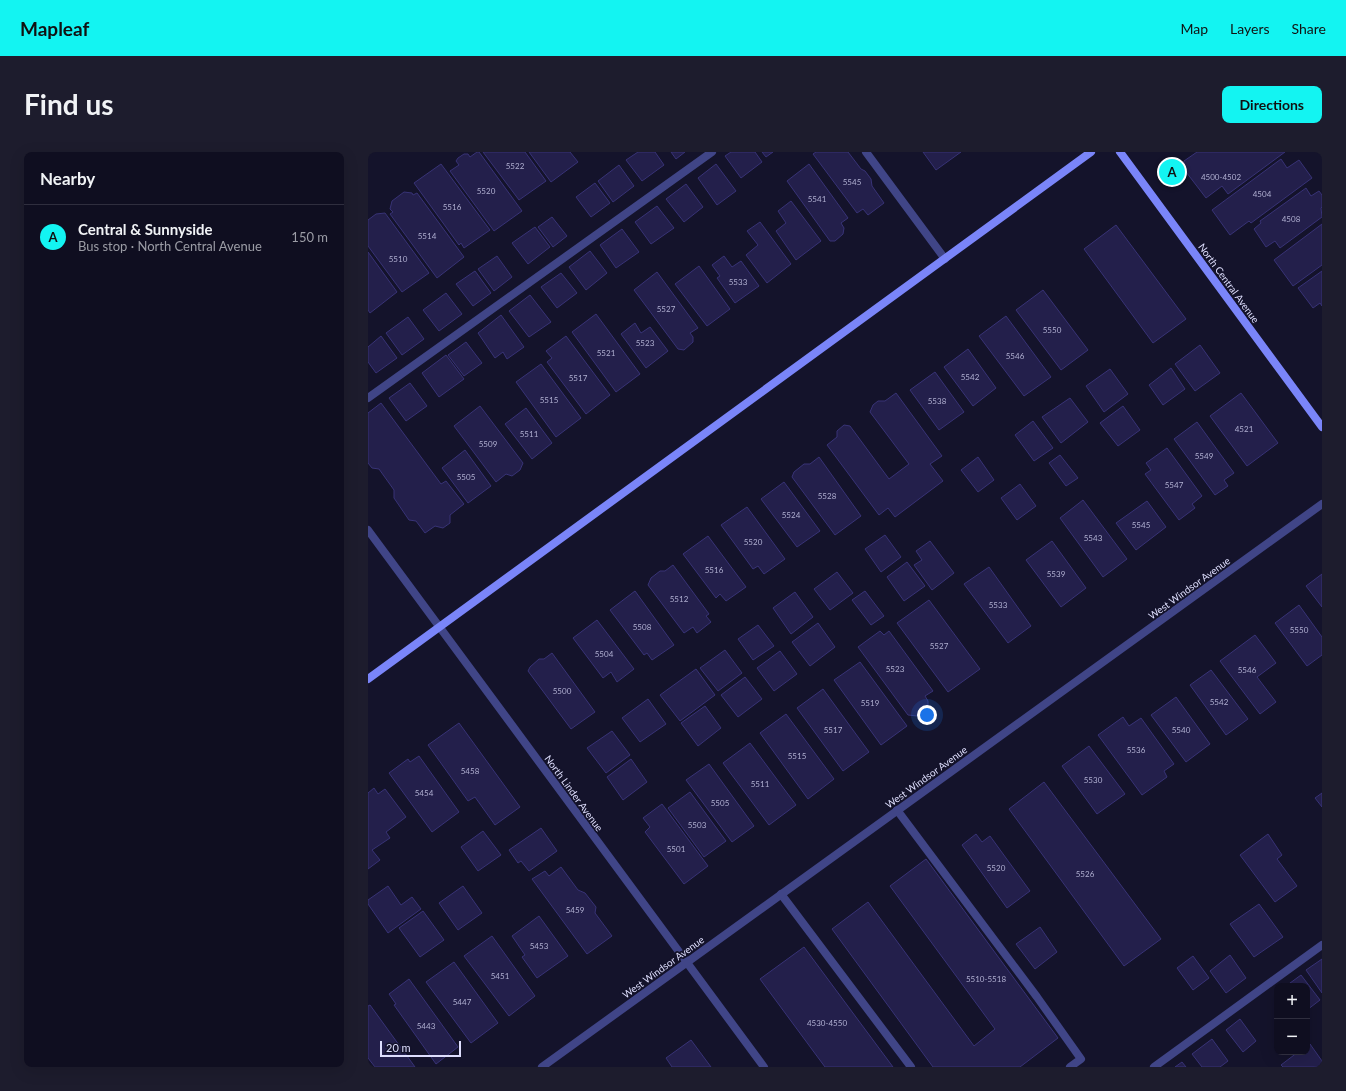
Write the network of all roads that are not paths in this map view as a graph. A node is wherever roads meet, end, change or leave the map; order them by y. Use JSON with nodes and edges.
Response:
{"nodes":[{"id":1,"x":712,"y":152,"type":"edge"},
{"id":2,"x":866,"y":152,"type":"edge"},
{"id":3,"x":1091,"y":152,"type":"edge"},
{"id":4,"x":1120,"y":152,"type":"edge"},
{"id":5,"x":944,"y":259,"type":"junction"},
{"id":6,"x":368,"y":398,"type":"edge"},
{"id":7,"x":1322,"y":426,"type":"edge"},
{"id":8,"x":1322,"y":504,"type":"edge"},
{"id":9,"x":368,"y":530,"type":"edge"},
{"id":10,"x":440,"y":627,"type":"junction"},
{"id":11,"x":368,"y":679,"type":"edge"},
{"id":12,"x":897,"y":810,"type":"junction"},
{"id":13,"x":781,"y":894,"type":"junction"},
{"id":14,"x":1322,"y":944,"type":"edge"},
{"id":15,"x":686,"y":962,"type":"junction"},
{"id":16,"x":542,"y":1067,"type":"edge"},
{"id":17,"x":764,"y":1067,"type":"edge"},
{"id":18,"x":911,"y":1067,"type":"edge"},
{"id":19,"x":1070,"y":1067,"type":"edge"},
{"id":20,"x":1154,"y":1067,"type":"edge"}],
"edges":[{"from":1,"to":6,"type":"street"},
{"from":2,"to":5,"type":"street"},
{"from":3,"to":5,"type":"street"},
{"from":4,"to":7,"type":"street","name":"North Central Avenue"},
{"from":5,"to":10,"type":"street"},
{"from":8,"to":12,"type":"street","name":"West Windsor Avenue"},
{"from":9,"to":10,"type":"street","name":"North Linder Avenue"},
{"from":10,"to":11,"type":"street"},
{"from":10,"to":15,"type":"street","name":"North Linder Avenue"},
{"from":12,"to":13,"type":"street","name":"West Windsor Avenue"},
{"from":12,"to":19,"type":"street"},
{"from":13,"to":15,"type":"street","name":"West Windsor Avenue"},
{"from":13,"to":18,"type":"street"},
{"from":14,"to":20,"type":"street"},
{"from":15,"to":16,"type":"street","name":"West Windsor Avenue"},
{"from":15,"to":17,"type":"street","name":"North Linder Avenue"}]}
